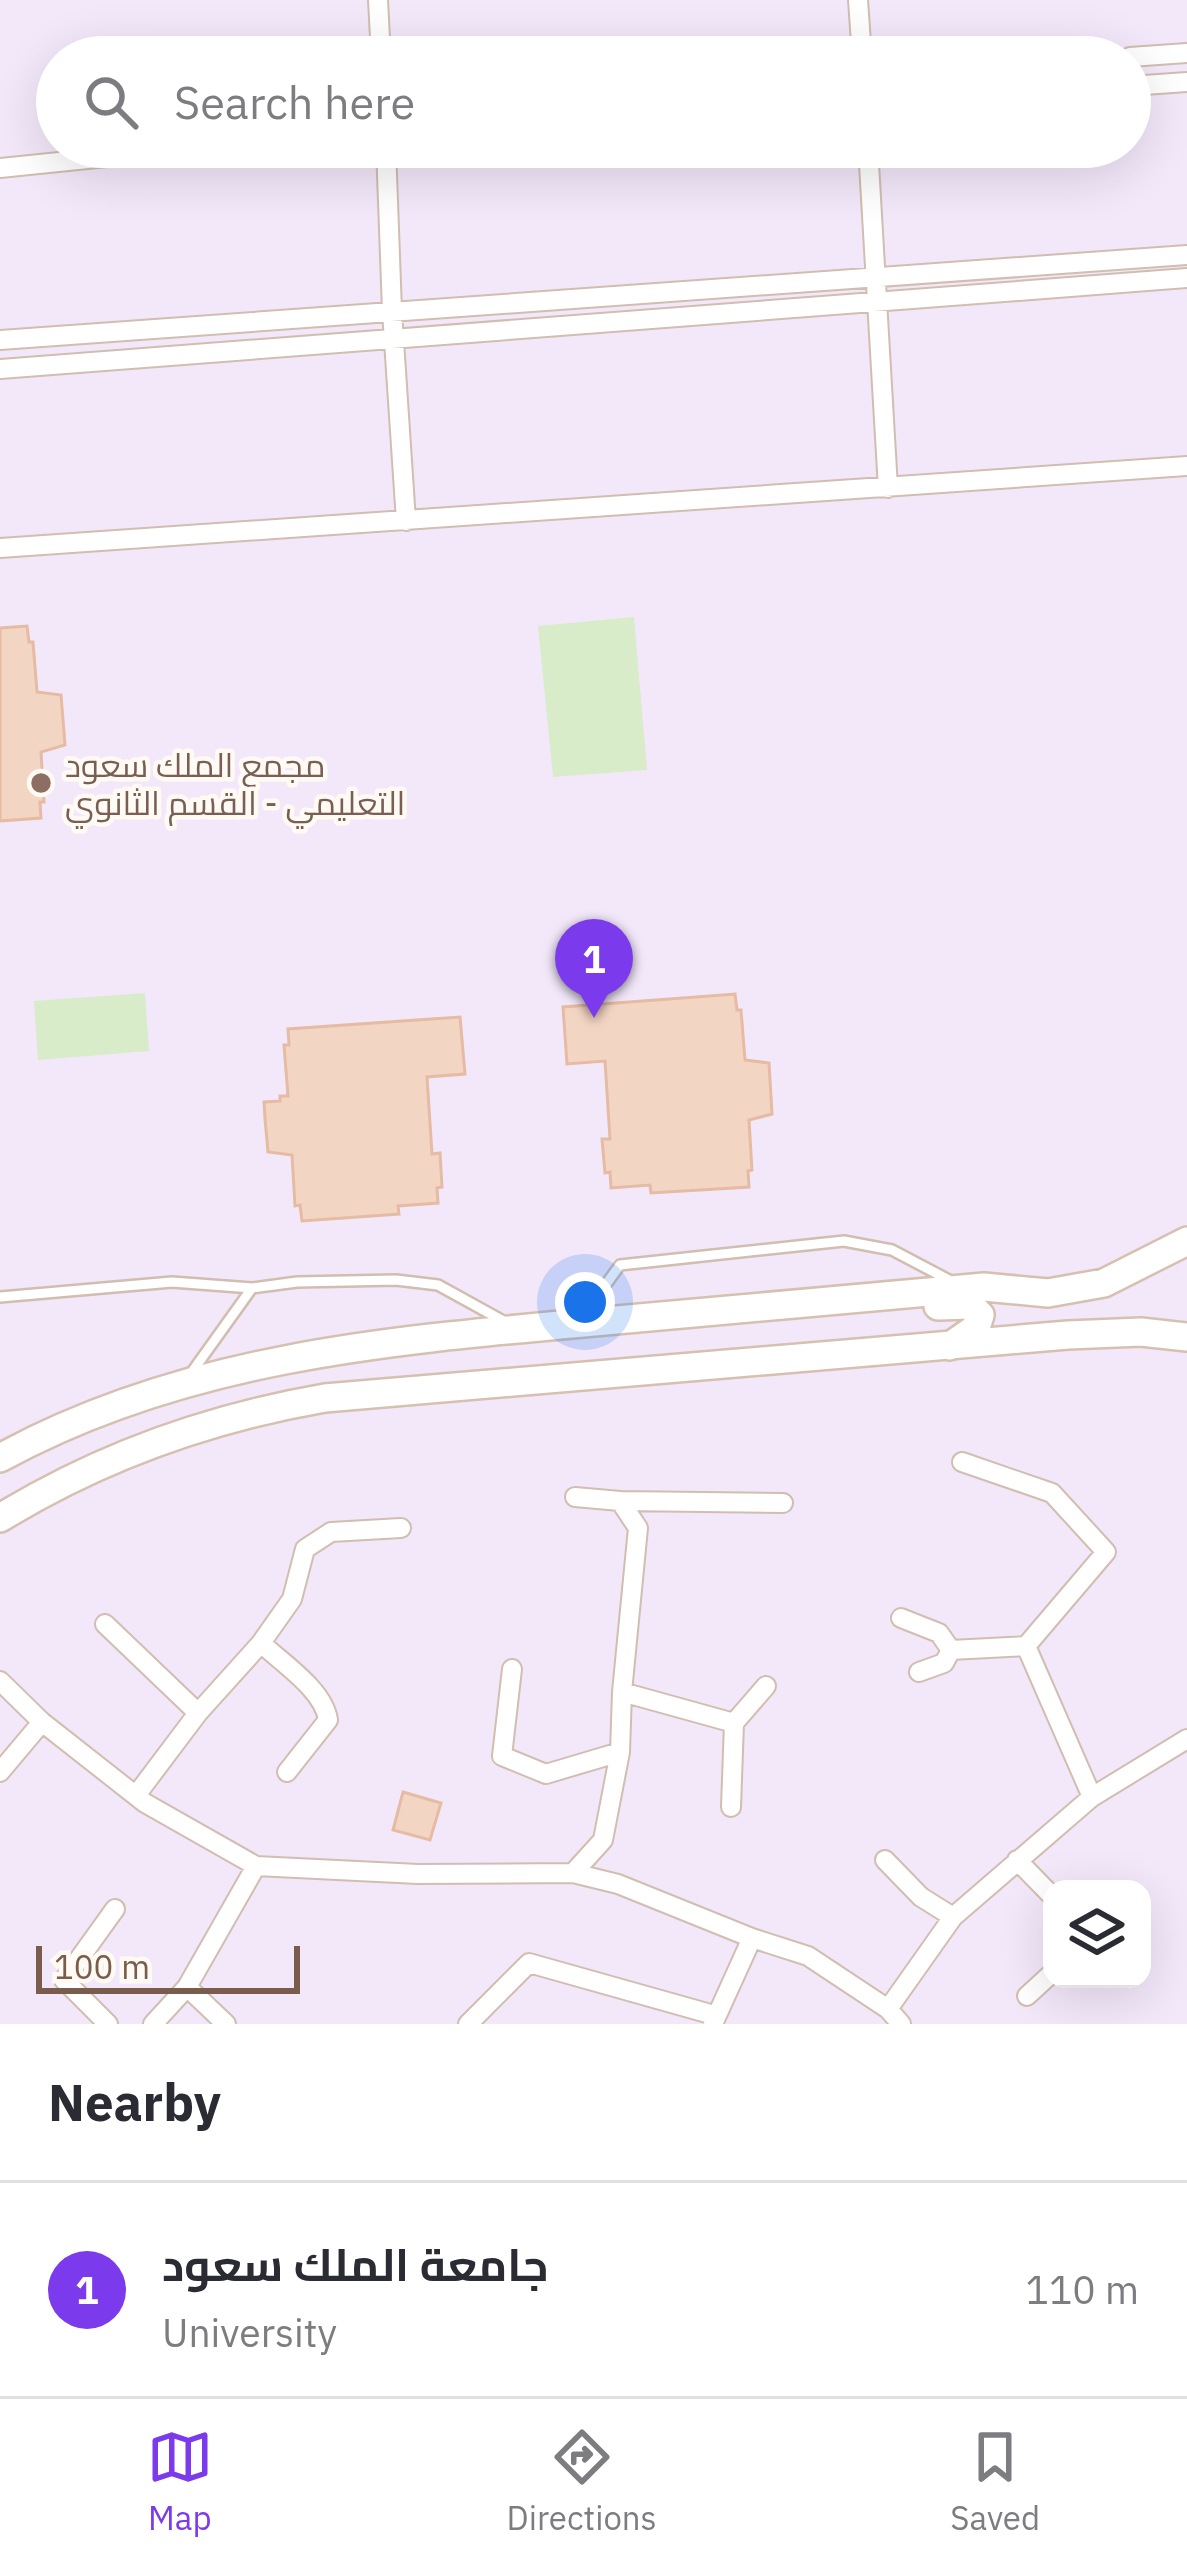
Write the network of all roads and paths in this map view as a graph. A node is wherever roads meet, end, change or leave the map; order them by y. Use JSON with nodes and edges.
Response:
{"nodes":[{"id":1,"x":378,"y":0,"type":"edge"},
{"id":2,"x":858,"y":0,"type":"edge"},
{"id":3,"x":380,"y":36,"type":"edge"},
{"id":4,"x":861,"y":36,"type":"edge"},
{"id":5,"x":1187,"y":53,"type":"edge"},
{"id":6,"x":1151,"y":56,"type":"edge"},
{"id":7,"x":1187,"y":82,"type":"edge"},
{"id":8,"x":1151,"y":85,"type":"edge"},
{"id":9,"x":36,"y":164,"type":"edge"},
{"id":10,"x":0,"y":168,"type":"edge"},
{"id":11,"x":387,"y":168,"type":"edge"},
{"id":12,"x":870,"y":168,"type":"edge"},
{"id":13,"x":1187,"y":255,"type":"edge"},
{"id":14,"x":878,"y":276,"type":"junction"},
{"id":15,"x":1187,"y":278,"type":"edge"},
{"id":16,"x":879,"y":301,"type":"junction"},
{"id":17,"x":392,"y":311,"type":"junction"},
{"id":18,"x":393,"y":337,"type":"junction"},
{"id":19,"x":0,"y":340,"type":"edge"},
{"id":20,"x":0,"y":369,"type":"edge"},
{"id":21,"x":1187,"y":466,"type":"edge"},
{"id":22,"x":888,"y":488,"type":"junction"},
{"id":23,"x":406,"y":520,"type":"junction"},
{"id":24,"x":0,"y":548,"type":"edge"},
{"id":25,"x":1187,"y":1241,"type":"edge"},
{"id":26,"x":252,"y":1288,"type":"junction"},
{"id":27,"x":964,"y":1289,"type":"junction"},
{"id":28,"x":891,"y":1295,"type":"junction"},
{"id":29,"x":0,"y":1297,"type":"edge"},
{"id":30,"x":556,"y":1325,"type":"junction"},
{"id":31,"x":517,"y":1329,"type":"junction"},
{"id":32,"x":1187,"y":1337,"type":"edge"},
{"id":33,"x":950,"y":1346,"type":"junction"},
{"id":34,"x":184,"y":1383,"type":"junction"},
{"id":35,"x":0,"y":1458,"type":"edge"},
{"id":36,"x":962,"y":1462,"type":"dead end"},
{"id":37,"x":574,"y":1497,"type":"dead end"},
{"id":38,"x":620,"y":1501,"type":"junction"},
{"id":39,"x":783,"y":1504,"type":"dead end"},
{"id":40,"x":4,"y":1518,"type":"edge"},
{"id":41,"x":400,"y":1528,"type":"dead end"},
{"id":42,"x":901,"y":1618,"type":"dead end"},
{"id":43,"x":105,"y":1624,"type":"dead end"},
{"id":44,"x":261,"y":1643,"type":"junction"},
{"id":45,"x":1025,"y":1646,"type":"junction"},
{"id":46,"x":951,"y":1650,"type":"junction"},
{"id":47,"x":512,"y":1670,"type":"dead end"},
{"id":48,"x":919,"y":1672,"type":"dead end"},
{"id":49,"x":0,"y":1681,"type":"edge"},
{"id":50,"x":766,"y":1686,"type":"dead end"},
{"id":51,"x":622,"y":1692,"type":"junction"},
{"id":52,"x":198,"y":1713,"type":"junction"},
{"id":53,"x":42,"y":1722,"type":"junction"},
{"id":54,"x":734,"y":1723,"type":"junction"},
{"id":55,"x":1187,"y":1738,"type":"edge"},
{"id":56,"x":620,"y":1752,"type":"junction"},
{"id":57,"x":0,"y":1772,"type":"edge"},
{"id":58,"x":287,"y":1772,"type":"dead end"},
{"id":59,"x":137,"y":1794,"type":"junction"},
{"id":60,"x":1092,"y":1797,"type":"junction"},
{"id":61,"x":731,"y":1808,"type":"dead end"},
{"id":62,"x":885,"y":1859,"type":"dead end"},
{"id":63,"x":1017,"y":1860,"type":"junction"},
{"id":64,"x":256,"y":1866,"type":"junction"},
{"id":65,"x":573,"y":1873,"type":"junction"},
{"id":66,"x":1043,"y":1886,"type":"edge"},
{"id":67,"x":115,"y":1909,"type":"dead end"},
{"id":68,"x":953,"y":1917,"type":"junction"},
{"id":69,"x":752,"y":1938,"type":"junction"},
{"id":70,"x":1043,"y":1982,"type":"edge"},
{"id":71,"x":187,"y":1988,"type":"junction"},
{"id":72,"x":1028,"y":1996,"type":"dead end"},
{"id":73,"x":888,"y":2008,"type":"junction"},
{"id":74,"x":714,"y":2020,"type":"edge"},
{"id":75,"x":108,"y":2024,"type":"edge"},
{"id":76,"x":153,"y":2024,"type":"edge"},
{"id":77,"x":226,"y":2024,"type":"edge"},
{"id":78,"x":468,"y":2024,"type":"edge"},
{"id":79,"x":902,"y":2024,"type":"edge"}],
"edges":[{"from":1,"to":3,"type":"street"},
{"from":2,"to":4,"type":"street"},
{"from":5,"to":6,"type":"street"},
{"from":7,"to":8,"type":"street"},
{"from":9,"to":10,"type":"street"},
{"from":11,"to":17,"type":"street"},
{"from":12,"to":14,"type":"street"},
{"from":13,"to":14,"type":"street"},
{"from":14,"to":16,"type":"street"},
{"from":14,"to":17,"type":"street"},
{"from":15,"to":16,"type":"street"},
{"from":16,"to":18,"type":"street"},
{"from":16,"to":22,"type":"street"},
{"from":17,"to":18,"type":"street"},
{"from":17,"to":19,"type":"street"},
{"from":18,"to":20,"type":"street"},
{"from":18,"to":23,"type":"street"},
{"from":21,"to":22,"type":"street"},
{"from":22,"to":23,"type":"street"},
{"from":23,"to":24,"type":"street"},
{"from":25,"to":27,"type":"street"},
{"from":26,"to":29,"type":"lane"},
{"from":26,"to":31,"type":"lane"},
{"from":26,"to":34,"type":"lane"},
{"from":27,"to":28,"type":"street"},
{"from":27,"to":30,"type":"lane"},
{"from":28,"to":30,"type":"street"},
{"from":28,"to":33,"type":"street"},
{"from":30,"to":31,"type":"street"},
{"from":31,"to":34,"type":"street"},
{"from":32,"to":33,"type":"street"},
{"from":33,"to":40,"type":"street"},
{"from":34,"to":35,"type":"street"},
{"from":36,"to":45,"type":"street"},
{"from":37,"to":38,"type":"street"},
{"from":38,"to":39,"type":"street"},
{"from":38,"to":51,"type":"street"},
{"from":41,"to":44,"type":"street"},
{"from":42,"to":46,"type":"street"},
{"from":43,"to":52,"type":"street"},
{"from":44,"to":52,"type":"street"},
{"from":44,"to":58,"type":"street"},
{"from":45,"to":46,"type":"street"},
{"from":45,"to":60,"type":"street"},
{"from":46,"to":48,"type":"street"},
{"from":47,"to":56,"type":"street"},
{"from":49,"to":53,"type":"street"},
{"from":50,"to":54,"type":"street"},
{"from":51,"to":54,"type":"street"},
{"from":51,"to":56,"type":"street"},
{"from":52,"to":59,"type":"street"},
{"from":53,"to":57,"type":"street"},
{"from":53,"to":59,"type":"street"},
{"from":54,"to":61,"type":"street"},
{"from":55,"to":60,"type":"street"},
{"from":56,"to":65,"type":"street"},
{"from":59,"to":64,"type":"street"},
{"from":60,"to":63,"type":"street"},
{"from":62,"to":68,"type":"street"},
{"from":63,"to":66,"type":"street"},
{"from":63,"to":68,"type":"street"},
{"from":64,"to":65,"type":"street"},
{"from":64,"to":71,"type":"street"},
{"from":65,"to":69,"type":"street"},
{"from":67,"to":75,"type":"street"},
{"from":68,"to":73,"type":"street"},
{"from":69,"to":73,"type":"street"},
{"from":69,"to":74,"type":"street"},
{"from":70,"to":72,"type":"street"},
{"from":71,"to":76,"type":"street"},
{"from":71,"to":77,"type":"street"},
{"from":73,"to":79,"type":"street"},
{"from":74,"to":78,"type":"street"}]}
